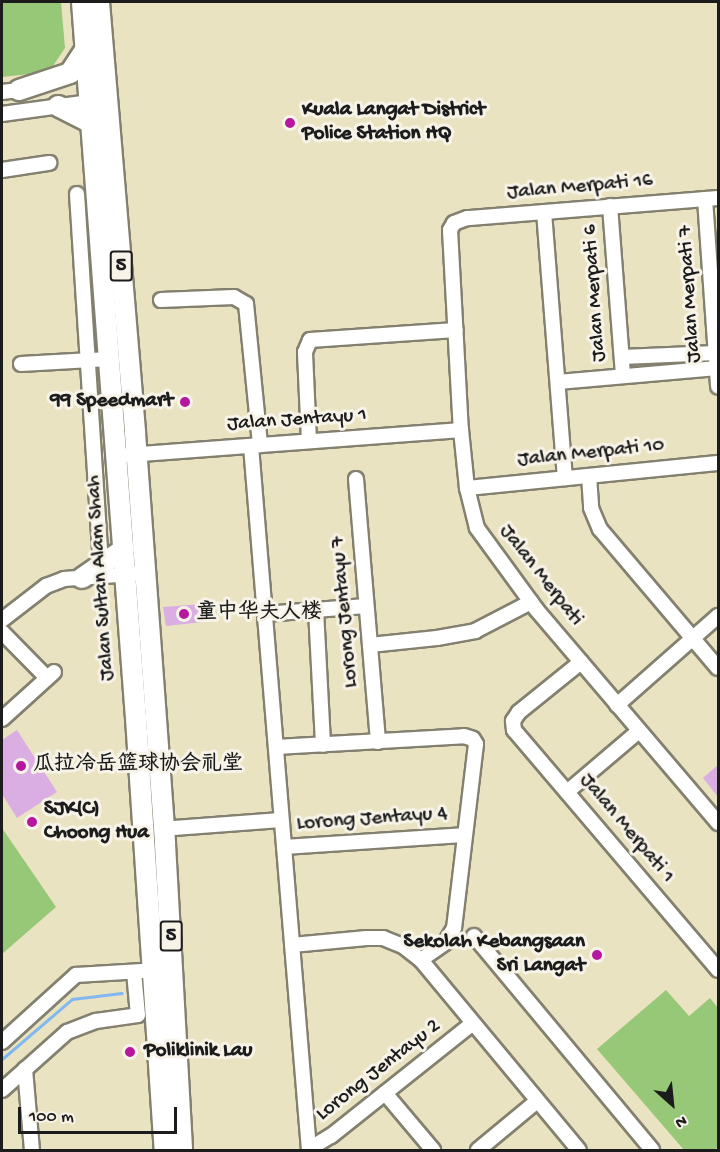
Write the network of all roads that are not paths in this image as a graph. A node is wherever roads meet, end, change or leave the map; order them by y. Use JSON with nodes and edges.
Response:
{"nodes":[{"id":1,"x":82,"y":2,"type":"edge"},
{"id":2,"x":99,"y":2,"type":"edge"},
{"id":3,"x":86,"y":50,"type":"junction"},
{"id":4,"x":97,"y":79,"type":"junction"},
{"id":5,"x":10,"y":91,"type":"edge"},
{"id":6,"x":99,"y":101,"type":"junction"},
{"id":7,"x":58,"y":106,"type":"junction"},
{"id":8,"x":2,"y":114,"type":"edge"},
{"id":9,"x":91,"y":123,"type":"junction"},
{"id":10,"x":49,"y":163,"type":"dead end"},
{"id":11,"x":2,"y":170,"type":"edge"},
{"id":12,"x":76,"y":194,"type":"dead end"},
{"id":13,"x":712,"y":198,"type":"edge"},
{"id":14,"x":610,"y":206,"type":"junction"},
{"id":15,"x":544,"y":212,"type":"junction"},
{"id":16,"x":450,"y":230,"type":"joint"},
{"id":17,"x":160,"y":300,"type":"dead end"},
{"id":18,"x":456,"y":330,"type":"junction"},
{"id":19,"x":716,"y":353,"type":"junction"},
{"id":20,"x":622,"y":357,"type":"junction"},
{"id":21,"x":109,"y":359,"type":"junction"},
{"id":22,"x":88,"y":360,"type":"junction"},
{"id":23,"x":21,"y":364,"type":"dead end"},
{"id":24,"x":717,"y":368,"type":"edge"},
{"id":25,"x":623,"y":376,"type":"junction"},
{"id":26,"x":558,"y":382,"type":"junction"},
{"id":27,"x":718,"y":387,"type":"edge"},
{"id":28,"x":460,"y":430,"type":"junction"},
{"id":29,"x":309,"y":441,"type":"junction"},
{"id":30,"x":256,"y":445,"type":"junction"},
{"id":31,"x":137,"y":454,"type":"junction"},
{"id":32,"x":117,"y":456,"type":"junction"},
{"id":33,"x":718,"y":463,"type":"edge"},
{"id":34,"x":589,"y":476,"type":"junction"},
{"id":35,"x":566,"y":478,"type":"junction"},
{"id":36,"x":356,"y":479,"type":"dead end"},
{"id":37,"x":467,"y":488,"type":"junction"},
{"id":38,"x":124,"y":549,"type":"junction"},
{"id":39,"x":101,"y":565,"type":"junction"},
{"id":40,"x":135,"y":574,"type":"junction"},
{"id":41,"x":82,"y":578,"type":"junction"},
{"id":42,"x":531,"y":602,"type":"junction"},
{"id":43,"x":366,"y":606,"type":"junction"},
{"id":44,"x":316,"y":610,"type":"junction"},
{"id":45,"x":265,"y":614,"type":"junction"},
{"id":46,"x":718,"y":616,"type":"edge"},
{"id":47,"x":2,"y":620,"type":"edge"},
{"id":48,"x":2,"y":632,"type":"edge"},
{"id":49,"x":693,"y":638,"type":"junction"},
{"id":50,"x":370,"y":645,"type":"junction"},
{"id":51,"x":581,"y":662,"type":"junction"},
{"id":52,"x":718,"y":668,"type":"edge"},
{"id":53,"x":617,"y":705,"type":"junction"},
{"id":54,"x":2,"y":719,"type":"edge"},
{"id":55,"x":146,"y":723,"type":"junction"},
{"id":56,"x":639,"y":730,"type":"junction"},
{"id":57,"x":378,"y":742,"type":"junction"},
{"id":58,"x":323,"y":745,"type":"junction"},
{"id":59,"x":276,"y":747,"type":"junction"},
{"id":60,"x":567,"y":792,"type":"junction"},
{"id":61,"x":281,"y":820,"type":"junction"},
{"id":62,"x":718,"y":823,"type":"edge"},
{"id":63,"x":174,"y":828,"type":"dead end"},
{"id":64,"x":464,"y":835,"type":"junction"},
{"id":65,"x":284,"y":847,"type":"junction"},
{"id":66,"x":474,"y":936,"type":"dead end"},
{"id":67,"x":292,"y":945,"type":"junction"},
{"id":68,"x":421,"y":960,"type":"junction"},
{"id":69,"x":718,"y":970,"type":"edge"},
{"id":70,"x":144,"y":971,"type":"junction"},
{"id":71,"x":473,"y":1023,"type":"junction"},
{"id":72,"x":2,"y":1042,"type":"edge"},
{"id":73,"x":26,"y":1069,"type":"junction"},
{"id":74,"x":2,"y":1090,"type":"edge"},
{"id":75,"x":385,"y":1093,"type":"junction"},
{"id":76,"x":537,"y":1101,"type":"junction"},
{"id":77,"x":32,"y":1150,"type":"edge"},
{"id":78,"x":165,"y":1150,"type":"edge"},
{"id":79,"x":182,"y":1150,"type":"edge"},
{"id":80,"x":309,"y":1150,"type":"edge"},
{"id":81,"x":433,"y":1150,"type":"edge"},
{"id":82,"x":478,"y":1150,"type":"edge"},
{"id":83,"x":579,"y":1150,"type":"edge"},
{"id":84,"x":651,"y":1150,"type":"edge"}],
"edges":[{"from":1,"to":3,"type":"highway","name":"Jalan Sultan Alam Shah","number":"5"},
{"from":2,"to":4,"type":"highway","name":"Jalan Sultan Alam Shah","number":"5"},
{"from":3,"to":4,"type":"highway","name":"Jalan Sultan Alam Shah","number":"5"},
{"from":3,"to":5,"type":"highway"},
{"from":4,"to":5,"type":"street"},
{"from":4,"to":6,"type":"highway","name":"Jalan Sultan Alam Shah","number":"5"},
{"from":6,"to":7,"type":"street"},
{"from":6,"to":9,"type":"highway","name":"Jalan Sultan Alam Shah","number":"5"},
{"from":6,"to":31,"type":"highway","name":"Jalan Sultan Alam Shah","number":"5"},
{"from":7,"to":8,"type":"street"},
{"from":7,"to":9,"type":"highway"},
{"from":9,"to":21,"type":"highway","name":"Jalan Sultan Alam Shah","number":"5"},
{"from":10,"to":11,"type":"street"},
{"from":12,"to":22,"type":"street"},
{"from":13,"to":14,"type":"street","name":"Jalan Merpati 16"},
{"from":13,"to":19,"type":"street","name":"Jalan Merpati 7"},
{"from":14,"to":15,"type":"street","name":"Jalan Merpati 16"},
{"from":14,"to":20,"type":"street","name":"Jalan Merpati 6"},
{"from":15,"to":16,"type":"street","name":"Jalan Merpati 16"},
{"from":15,"to":26,"type":"street"},
{"from":16,"to":18,"type":"street","name":"Jalan Merpati"},
{"from":17,"to":30,"type":"street"},
{"from":18,"to":28,"type":"street","name":"Jalan Merpati"},
{"from":18,"to":29,"type":"street"},
{"from":19,"to":20,"type":"street"},
{"from":19,"to":24,"type":"street","name":"Jalan Merpati 7"},
{"from":20,"to":25,"type":"street","name":"Jalan Merpati 6"},
{"from":21,"to":22,"type":"street"},
{"from":21,"to":32,"type":"highway","name":"Jalan Sultan Alam Shah","number":"5"},
{"from":22,"to":23,"type":"street"},
{"from":22,"to":39,"type":"street"},
{"from":24,"to":25,"type":"street"},
{"from":24,"to":27,"type":"street","name":"Jalan Merpati 7"},
{"from":25,"to":26,"type":"street"},
{"from":26,"to":35,"type":"street"},
{"from":28,"to":29,"type":"street","name":"Jalan Jentayu 1"},
{"from":28,"to":37,"type":"street","name":"Jalan Merpati"},
{"from":29,"to":30,"type":"street","name":"Jalan Jentayu 1"},
{"from":30,"to":31,"type":"street","name":"Jalan Jentayu 1"},
{"from":30,"to":45,"type":"street"},
{"from":31,"to":32,"type":"street","name":"Jalan Jentayu 1"},
{"from":31,"to":40,"type":"highway","name":"Jalan Sultan Alam Shah","number":"5"},
{"from":32,"to":38,"type":"highway","name":"Jalan Sultan Alam Shah","number":"5"},
{"from":33,"to":34,"type":"street","name":"Jalan Merpati 10"},
{"from":34,"to":35,"type":"street","name":"Jalan Merpati 10"},
{"from":34,"to":49,"type":"street"},
{"from":35,"to":37,"type":"street","name":"Jalan Merpati 10"},
{"from":36,"to":43,"type":"street","name":"Lorong Jentayu 7"},
{"from":37,"to":42,"type":"street","name":"Jalan Merpati"},
{"from":38,"to":39,"type":"highway"},
{"from":38,"to":40,"type":"highway","name":"Jalan Sultan Alam Shah","number":"5"},
{"from":39,"to":41,"type":"highway"},
{"from":40,"to":41,"type":"street"},
{"from":40,"to":55,"type":"highway","name":"Jalan Sultan Alam Shah","number":"5"},
{"from":41,"to":47,"type":"street"},
{"from":42,"to":50,"type":"street"},
{"from":42,"to":51,"type":"street","name":"Jalan Merpati"},
{"from":43,"to":44,"type":"street"},
{"from":43,"to":50,"type":"street","name":"Lorong Jentayu 7"},
{"from":44,"to":45,"type":"street"},
{"from":44,"to":58,"type":"street"},
{"from":45,"to":59,"type":"street"},
{"from":46,"to":49,"type":"street"},
{"from":48,"to":54,"type":"street"},
{"from":49,"to":52,"type":"street"},
{"from":49,"to":53,"type":"street"},
{"from":50,"to":57,"type":"street","name":"Lorong Jentayu 7"},
{"from":51,"to":53,"type":"street","name":"Jalan Merpati"},
{"from":51,"to":60,"type":"street","name":"Jalan Merpati 1"},
{"from":53,"to":56,"type":"street","name":"Jalan Merpati"},
{"from":55,"to":70,"type":"highway","name":"Jalan Sultan Alam Shah","number":"5"},
{"from":55,"to":79,"type":"highway","name":"Jalan Sultan Alam Shah","number":"5"},
{"from":56,"to":60,"type":"street"},
{"from":56,"to":62,"type":"street","name":"Jalan Merpati"},
{"from":57,"to":58,"type":"street"},
{"from":57,"to":64,"type":"street"},
{"from":58,"to":59,"type":"street"},
{"from":59,"to":61,"type":"street"},
{"from":60,"to":69,"type":"street","name":"Jalan Merpati 1"},
{"from":61,"to":63,"type":"street"},
{"from":61,"to":65,"type":"street"},
{"from":64,"to":65,"type":"street","name":"Lorong Jentayu 4"},
{"from":64,"to":68,"type":"street"},
{"from":65,"to":67,"type":"street"},
{"from":66,"to":84,"type":"street"},
{"from":67,"to":68,"type":"street"},
{"from":67,"to":80,"type":"street"},
{"from":68,"to":71,"type":"street"},
{"from":70,"to":72,"type":"street"},
{"from":70,"to":73,"type":"street"},
{"from":70,"to":78,"type":"highway","name":"Jalan Sultan Alam Shah","number":"5"},
{"from":71,"to":75,"type":"street","name":"Lorong Jentayu 2"},
{"from":71,"to":76,"type":"street"},
{"from":73,"to":74,"type":"street"},
{"from":73,"to":77,"type":"street"},
{"from":75,"to":80,"type":"street","name":"Lorong Jentayu 2"},
{"from":75,"to":81,"type":"street"},
{"from":76,"to":82,"type":"street"},
{"from":76,"to":83,"type":"street"}]}
